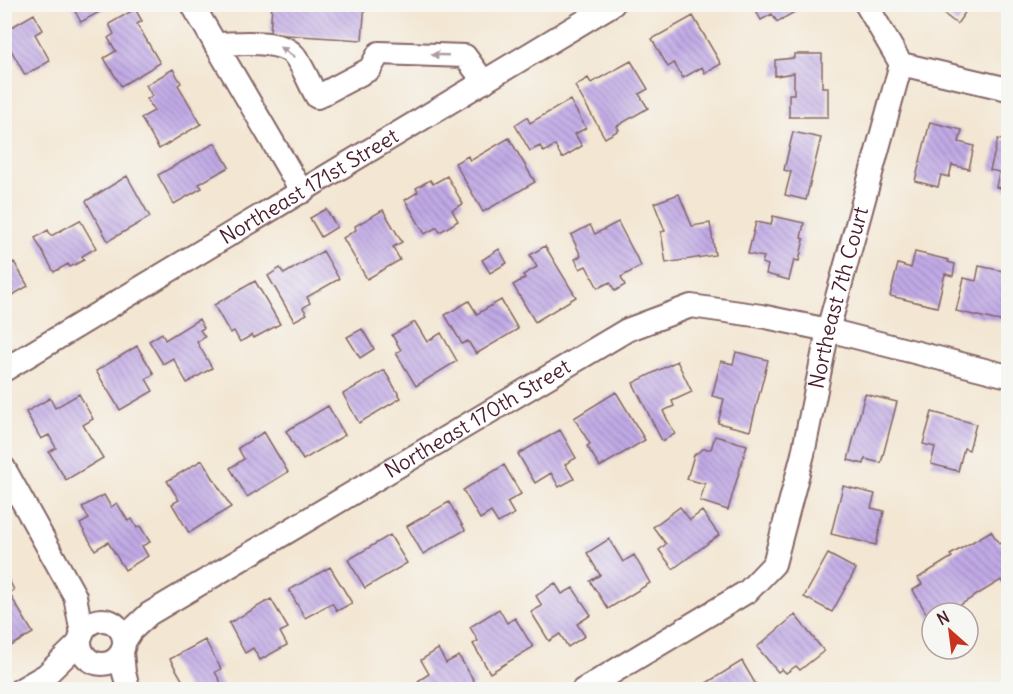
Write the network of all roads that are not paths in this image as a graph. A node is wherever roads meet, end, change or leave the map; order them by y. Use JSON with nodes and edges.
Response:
{"nodes":[{"id":1,"x":192,"y":4,"type":"edge"},
{"id":2,"x":614,"y":4,"type":"edge"},
{"id":3,"x":866,"y":4,"type":"edge"},
{"id":4,"x":215,"y":44,"type":"junction"},
{"id":5,"x":901,"y":64,"type":"junction"},
{"id":6,"x":484,"y":82,"type":"junction"},
{"id":7,"x":1008,"y":88,"type":"edge"},
{"id":8,"x":302,"y":192,"type":"junction"},
{"id":9,"x":828,"y":330,"type":"junction"},
{"id":10,"x":4,"y":370,"type":"edge"},
{"id":11,"x":1008,"y":376,"type":"edge"},
{"id":12,"x":4,"y":468,"type":"edge"},
{"id":13,"x":75,"y":596,"type":"junction"},
{"id":14,"x":116,"y":634,"type":"junction"},
{"id":15,"x":88,"y":650,"type":"junction"},
{"id":16,"x":20,"y":690,"type":"edge"},
{"id":17,"x":128,"y":690,"type":"edge"},
{"id":18,"x":583,"y":690,"type":"edge"}],
"edges":[{"from":1,"to":4,"type":"street"},
{"from":2,"to":6,"type":"street","name":"Northeast 171st Street"},
{"from":3,"to":5,"type":"street"},
{"from":6,"to":4,"type":"street","one_way":true},
{"from":4,"to":8,"type":"street"},
{"from":5,"to":7,"type":"street"},
{"from":5,"to":9,"type":"street","name":"Northeast 7th Court"},
{"from":6,"to":8,"type":"street","name":"Northeast 171st Street"},
{"from":8,"to":10,"type":"street","name":"Northeast 171st Street"},
{"from":9,"to":11,"type":"street","name":"Northeast 170th Street"},
{"from":9,"to":14,"type":"street","name":"Northeast 170th Street"},
{"from":9,"to":18,"type":"street","name":"Northeast 7th Court"},
{"from":12,"to":13,"type":"street"},
{"from":13,"to":14,"type":"street"},
{"from":13,"to":15,"type":"street"},
{"from":14,"to":15,"type":"street"},
{"from":14,"to":15,"type":"street"},
{"from":14,"to":17,"type":"street"},
{"from":15,"to":16,"type":"street"},
{"from":15,"to":17,"type":"street"}]}
